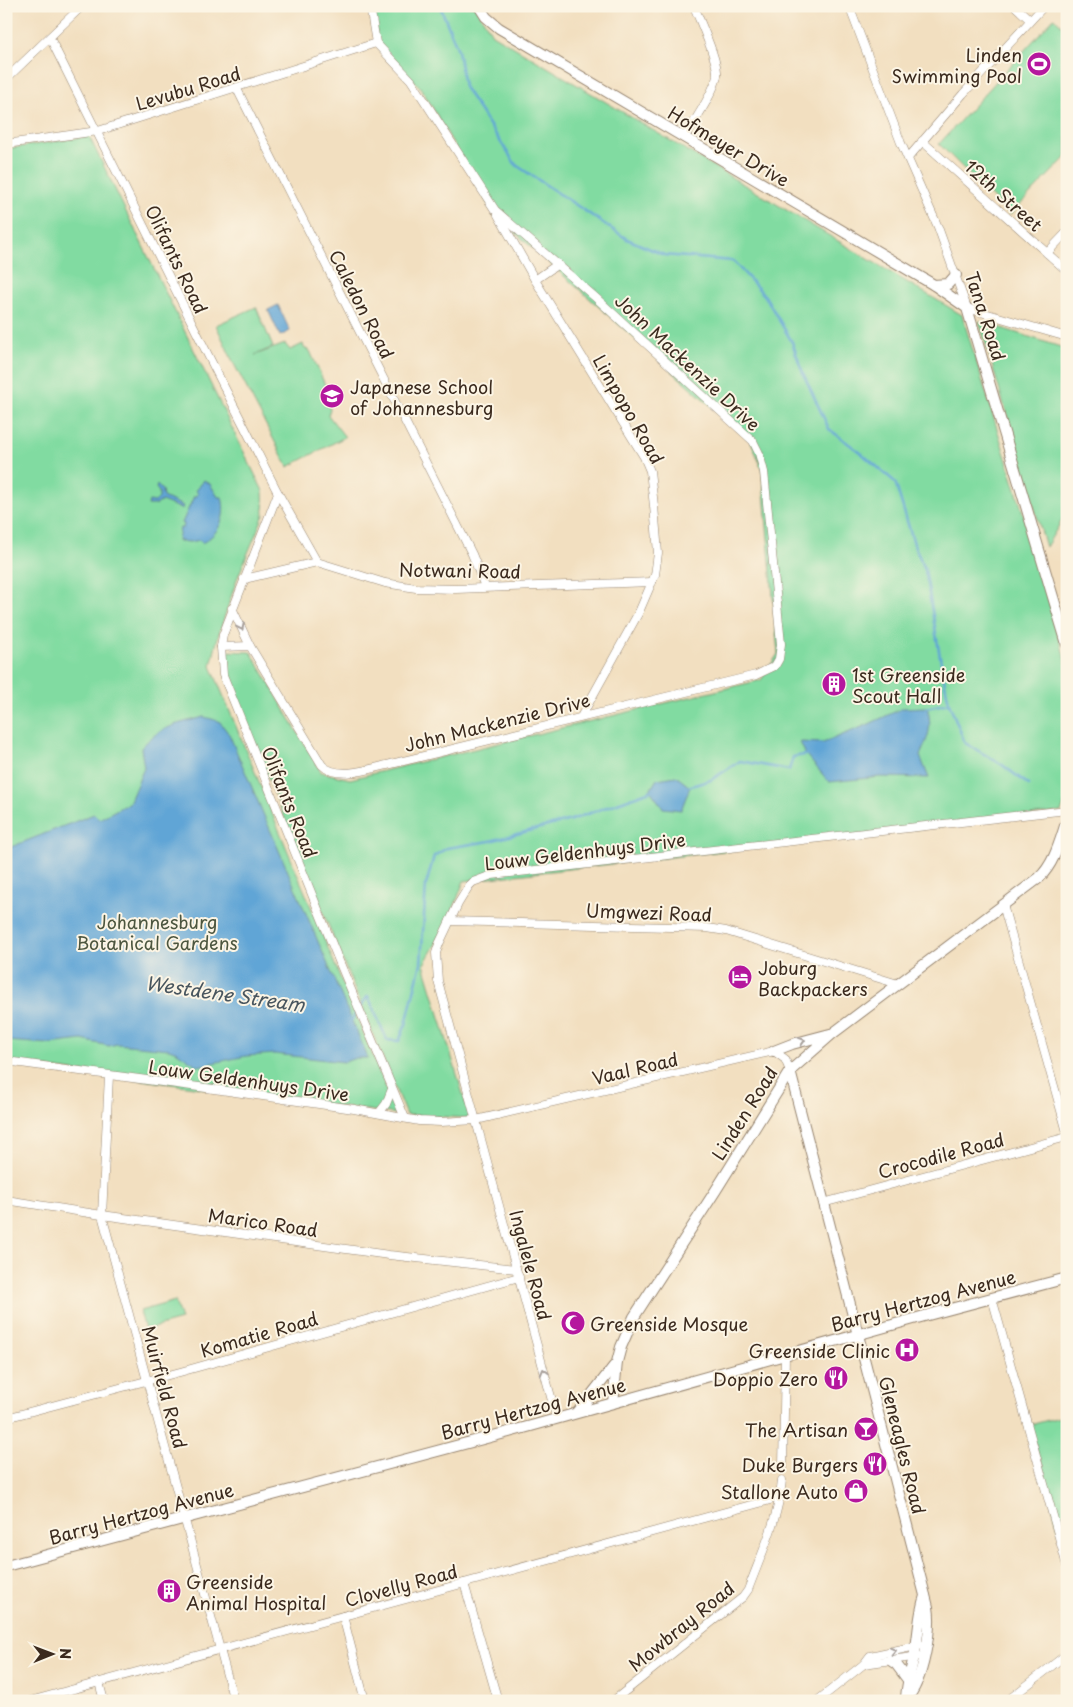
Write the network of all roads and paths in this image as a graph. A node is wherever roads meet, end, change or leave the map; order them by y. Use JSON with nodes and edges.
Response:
{"nodes":[{"id":1,"x":82,"y":6,"type":"edge"},
{"id":2,"x":370,"y":6,"type":"edge"},
{"id":3,"x":479,"y":6,"type":"edge"},
{"id":4,"x":694,"y":6,"type":"edge"},
{"id":5,"x":849,"y":6,"type":"edge"},
{"id":6,"x":1015,"y":6,"type":"edge"},
{"id":7,"x":1044,"y":6,"type":"edge"},
{"id":8,"x":1030,"y":20,"type":"junction"},
{"id":9,"x":50,"y":38,"type":"junction"},
{"id":10,"x":376,"y":44,"type":"junction"},
{"id":11,"x":6,"y":79,"type":"edge"},
{"id":12,"x":237,"y":88,"type":"junction"},
{"id":13,"x":98,"y":131,"type":"junction"},
{"id":14,"x":684,"y":138,"type":"junction"},
{"id":15,"x":922,"y":141,"type":"junction"},
{"id":16,"x":6,"y":144,"type":"edge"},
{"id":17,"x":908,"y":158,"type":"junction"},
{"id":18,"x":495,"y":210,"type":"junction"},
{"id":19,"x":1067,"y":232,"type":"edge"},
{"id":20,"x":1047,"y":253,"type":"junction"},
{"id":21,"x":558,"y":264,"type":"junction"},
{"id":22,"x":1067,"y":271,"type":"edge"},
{"id":23,"x":956,"y":275,"type":"junction"},
{"id":24,"x":536,"y":280,"type":"junction"},
{"id":25,"x":934,"y":285,"type":"junction"},
{"id":26,"x":967,"y":308,"type":"junction"},
{"id":27,"x":1067,"y":338,"type":"edge"},
{"id":28,"x":278,"y":493,"type":"junction"},
{"id":29,"x":317,"y":562,"type":"junction"},
{"id":30,"x":244,"y":580,"type":"junction"},
{"id":31,"x":652,"y":582,"type":"junction"},
{"id":32,"x":485,"y":587,"type":"junction"},
{"id":33,"x":232,"y":608,"type":"junction"},
{"id":34,"x":1067,"y":644,"type":"edge"},
{"id":35,"x":250,"y":646,"type":"junction"},
{"id":36,"x":220,"y":647,"type":"junction"},
{"id":37,"x":581,"y":717,"type":"junction"},
{"id":38,"x":1067,"y":810,"type":"edge"},
{"id":39,"x":1067,"y":820,"type":"edge"},
{"id":40,"x":1004,"y":905,"type":"junction"},
{"id":41,"x":450,"y":921,"type":"junction"},
{"id":42,"x":898,"y":984,"type":"junction"},
{"id":43,"x":832,"y":1034,"type":"junction"},
{"id":44,"x":774,"y":1051,"type":"junction"},
{"id":45,"x":6,"y":1061,"type":"edge"},
{"id":46,"x":790,"y":1071,"type":"junction"},
{"id":47,"x":109,"y":1076,"type":"junction"},
{"id":48,"x":392,"y":1089,"type":"junction"},
{"id":49,"x":379,"y":1113,"type":"junction"},
{"id":50,"x":405,"y":1118,"type":"junction"},
{"id":51,"x":476,"y":1120,"type":"junction"},
{"id":52,"x":1067,"y":1132,"type":"edge"},
{"id":53,"x":1067,"y":1137,"type":"edge"},
{"id":54,"x":6,"y":1200,"type":"edge"},
{"id":55,"x":823,"y":1203,"type":"junction"},
{"id":56,"x":102,"y":1216,"type":"junction"},
{"id":57,"x":516,"y":1269,"type":"junction"},
{"id":58,"x":518,"y":1277,"type":"junction"},
{"id":59,"x":1067,"y":1278,"type":"edge"},
{"id":60,"x":992,"y":1298,"type":"junction"},
{"id":61,"x":858,"y":1334,"type":"junction"},
{"id":62,"x":785,"y":1355,"type":"junction"},
{"id":63,"x":616,"y":1362,"type":"junction"},
{"id":64,"x":148,"y":1380,"type":"junction"},
{"id":65,"x":613,"y":1403,"type":"junction"},
{"id":66,"x":578,"y":1413,"type":"junction"},
{"id":67,"x":6,"y":1418,"type":"edge"},
{"id":68,"x":557,"y":1419,"type":"junction"},
{"id":69,"x":783,"y":1468,"type":"dead end"},
{"id":70,"x":782,"y":1480,"type":"dead end"},
{"id":71,"x":781,"y":1497,"type":"junction"},
{"id":72,"x":185,"y":1518,"type":"junction"},
{"id":73,"x":6,"y":1566,"type":"edge"},
{"id":74,"x":1067,"y":1566,"type":"edge"},
{"id":75,"x":464,"y":1583,"type":"junction"},
{"id":76,"x":342,"y":1616,"type":"junction"},
{"id":77,"x":220,"y":1649,"type":"junction"},
{"id":78,"x":920,"y":1651,"type":"junction"},
{"id":79,"x":1067,"y":1654,"type":"edge"},
{"id":80,"x":890,"y":1660,"type":"junction"},
{"id":81,"x":864,"y":1664,"type":"junction"},
{"id":82,"x":908,"y":1680,"type":"junction"},
{"id":83,"x":99,"y":1682,"type":"junction"},
{"id":84,"x":906,"y":1699,"type":"edge"},
{"id":85,"x":30,"y":1701,"type":"edge"},
{"id":86,"x":104,"y":1701,"type":"edge"},
{"id":87,"x":234,"y":1701,"type":"edge"},
{"id":88,"x":365,"y":1701,"type":"edge"},
{"id":89,"x":498,"y":1701,"type":"edge"},
{"id":90,"x":613,"y":1701,"type":"edge"},
{"id":91,"x":817,"y":1701,"type":"edge"},
{"id":92,"x":1007,"y":1701,"type":"edge"}],
"edges":[{"from":1,"to":9,"type":"street"},
{"from":2,"to":10,"type":"street"},
{"from":3,"to":14,"type":"main road","name":"Hofmeyer Drive"},
{"from":4,"to":14,"type":"street"},
{"from":5,"to":17,"type":"street","name":"Tana Road"},
{"from":6,"to":8,"type":"street"},
{"from":7,"to":8,"type":"street"},
{"from":8,"to":15,"type":"street"},
{"from":9,"to":11,"type":"street"},
{"from":9,"to":13,"type":"street","name":"Olifants Road"},
{"from":10,"to":12,"type":"street","name":"Levubu Road"},
{"from":10,"to":18,"type":"street","name":"John Mackenzie Drive"},
{"from":12,"to":13,"type":"street","name":"Levubu Road"},
{"from":12,"to":32,"type":"street","name":"Caledon Road"},
{"from":13,"to":16,"type":"street","name":"Levubu Road"},
{"from":13,"to":28,"type":"street","name":"Olifants Road"},
{"from":14,"to":25,"type":"main road","name":"Hofmeyer Drive"},
{"from":15,"to":17,"type":"street"},
{"from":15,"to":20,"type":"street","name":"12th Street"},
{"from":17,"to":23,"type":"street","name":"Tana Road"},
{"from":18,"to":21,"type":"street","name":"John Mackenzie Drive"},
{"from":18,"to":24,"type":"street","name":"Limpopo Road"},
{"from":19,"to":20,"type":"street"},
{"from":20,"to":22,"type":"street","name":"12th Street"},
{"from":21,"to":24,"type":"street"},
{"from":21,"to":37,"type":"street","name":"John Mackenzie Drive"},
{"from":23,"to":25,"type":"main road"},
{"from":23,"to":26,"type":"street","name":"Tana Road"},
{"from":24,"to":31,"type":"street","name":"Limpopo Road"},
{"from":25,"to":26,"type":"main road","name":"Hofmeyer Drive"},
{"from":26,"to":27,"type":"street"},
{"from":26,"to":34,"type":"main road","name":"Tana Road"},
{"from":28,"to":29,"type":"street","name":"Olifants Road"},
{"from":28,"to":30,"type":"street","name":"Olifants Road"},
{"from":29,"to":30,"type":"street"},
{"from":29,"to":32,"type":"street","name":"Notwani Road"},
{"from":30,"to":33,"type":"street","name":"Olifants Road"},
{"from":31,"to":32,"type":"street","name":"Notwani Road"},
{"from":31,"to":37,"type":"street","name":"Limpopo Road"},
{"from":33,"to":35,"type":"street","name":"John Mackenzie Drive","one_way":true},
{"from":33,"to":36,"type":"street","name":"Olifants Road"},
{"from":35,"to":36,"type":"street"},
{"from":35,"to":37,"type":"street","name":"John Mackenzie Drive"},
{"from":36,"to":48,"type":"street","name":"Olifants Road"},
{"from":38,"to":41,"type":"street","name":"Louw Geldenhuys Drive"},
{"from":39,"to":40,"type":"main road","name":"Linden Road"},
{"from":40,"to":42,"type":"main road","name":"Linden Road"},
{"from":40,"to":52,"type":"street"},
{"from":41,"to":42,"type":"street","name":"Umgwezi Road"},
{"from":41,"to":51,"type":"street","name":"Louw Geldenhuys Drive"},
{"from":42,"to":43,"type":"main road","name":"Linden Road"},
{"from":44,"to":43,"type":"main road","one_way":true},
{"from":43,"to":46,"type":"main road","name":"Linden Road"},
{"from":44,"to":46,"type":"street"},
{"from":44,"to":51,"type":"street","name":"Vaal Road"},
{"from":45,"to":47,"type":"street","name":"Louw Geldenhuys Drive"},
{"from":46,"to":55,"type":"main road","name":"Gleneagles Road"},
{"from":46,"to":63,"type":"main road","name":"Linden Road"},
{"from":47,"to":49,"type":"street","name":"Louw Geldenhuys Drive"},
{"from":47,"to":56,"type":"street","name":"Muirfield Road"},
{"from":48,"to":49,"type":"street"},
{"from":48,"to":50,"type":"street","name":"Olifants Road"},
{"from":49,"to":50,"type":"street","name":"Louw Geldenhuys Drive"},
{"from":50,"to":51,"type":"street","name":"Louw Geldenhuys Drive"},
{"from":51,"to":57,"type":"street","name":"Ingalele Road"},
{"from":53,"to":55,"type":"street","name":"Crocodile Road"},
{"from":54,"to":56,"type":"street","name":"Marico Road"},
{"from":55,"to":61,"type":"main road","name":"Gleneagles Road"},
{"from":56,"to":57,"type":"street","name":"Marico Road"},
{"from":56,"to":64,"type":"street","name":"Muirfield Road"},
{"from":57,"to":58,"type":"street","name":"Ingalele Road"},
{"from":58,"to":64,"type":"street","name":"Komatie Road"},
{"from":68,"to":58,"type":"street","name":"Ingalele Road","one_way":true},
{"from":59,"to":60,"type":"main road","name":"Barry Hertzog Avenue"},
{"from":60,"to":61,"type":"main road","name":"Barry Hertzog Avenue"},
{"from":60,"to":74,"type":"street"},
{"from":61,"to":62,"type":"main road","name":"Barry Hertzog Avenue"},
{"from":61,"to":78,"type":"main road","name":"Gleneagles Road"},
{"from":62,"to":65,"type":"main road","name":"Barry Hertzog Avenue"},
{"from":62,"to":69,"type":"street"},
{"from":63,"to":65,"type":"main road","name":"Linden Road"},
{"from":63,"to":66,"type":"main road"},
{"from":64,"to":67,"type":"street","name":"Komatie Road"},
{"from":64,"to":72,"type":"street","name":"Muirfield Road"},
{"from":65,"to":66,"type":"main road","name":"Barry Hertzog Avenue"},
{"from":66,"to":68,"type":"main road","name":"Barry Hertzog Avenue"},
{"from":68,"to":72,"type":"main road","name":"Barry Hertzog Avenue"},
{"from":70,"to":71,"type":"street","name":"Mowbray Road"},
{"from":71,"to":75,"type":"street","name":"Clovelly Road"},
{"from":71,"to":90,"type":"street","name":"Mowbray Road"},
{"from":72,"to":73,"type":"main road","name":"Barry Hertzog Avenue"},
{"from":72,"to":77,"type":"street","name":"Muirfield Road"},
{"from":75,"to":76,"type":"street","name":"Clovelly Road"},
{"from":75,"to":89,"type":"street"},
{"from":76,"to":77,"type":"street","name":"Clovelly Road"},
{"from":76,"to":88,"type":"street"},
{"from":77,"to":83,"type":"street","name":"Clovelly Road"},
{"from":77,"to":87,"type":"street","name":"Muirfield Road"},
{"from":78,"to":80,"type":"street"},
{"from":81,"to":78,"type":"street","one_way":true},
{"from":78,"to":82,"type":"main road","name":"Gleneagles Road"},
{"from":78,"to":84,"type":"main road","name":"Gleneagles Road"},
{"from":79,"to":92,"type":"street"},
{"from":80,"to":81,"type":"street"},
{"from":80,"to":82,"type":"main road"},
{"from":81,"to":91,"type":"street"},
{"from":82,"to":84,"type":"main road","name":"Gleneagles Road"},
{"from":83,"to":85,"type":"street","name":"Clovelly Road"},
{"from":83,"to":86,"type":"street"}]}
